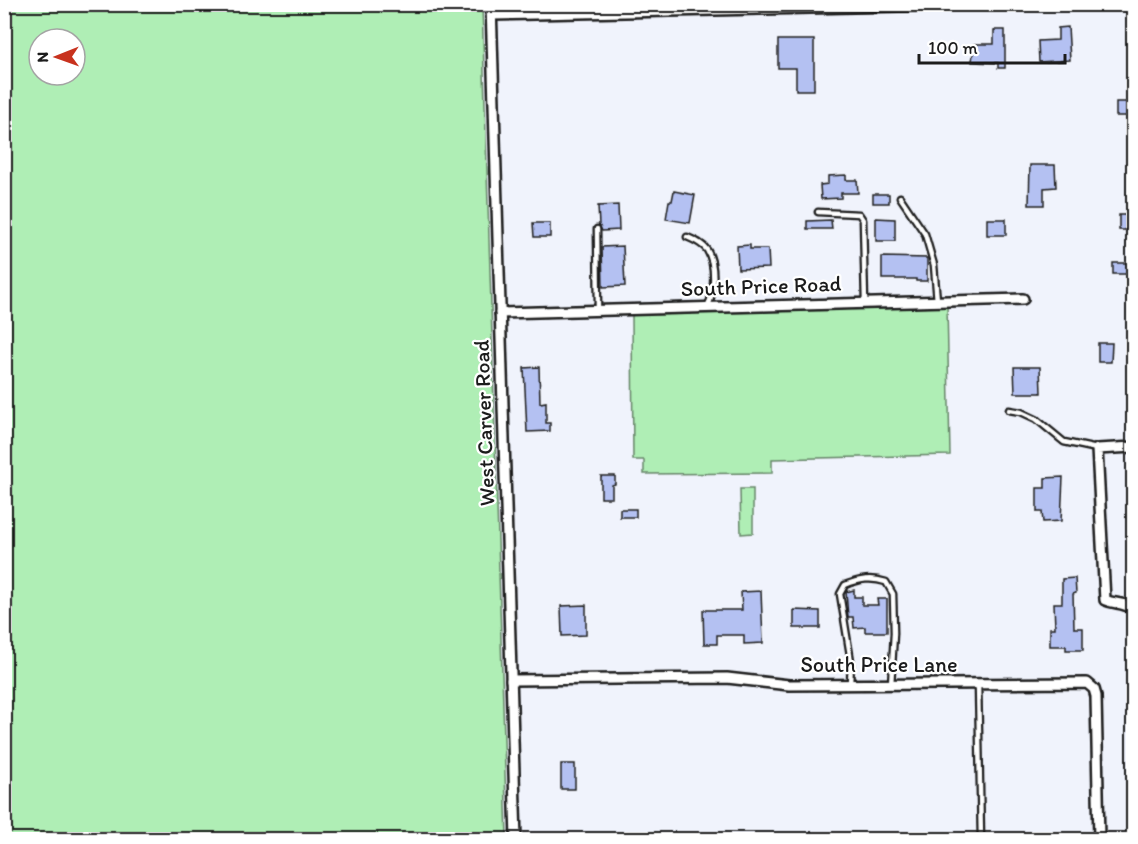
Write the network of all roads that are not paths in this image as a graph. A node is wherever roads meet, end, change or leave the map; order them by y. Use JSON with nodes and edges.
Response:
{"nodes":[{"id":1,"x":491,"y":4,"type":"edge"},
{"id":2,"x":986,"y":4,"type":"edge"},
{"id":3,"x":492,"y":15,"type":"junction"},
{"id":4,"x":900,"y":196,"type":"dead end"},
{"id":5,"x":818,"y":212,"type":"dead end"},
{"id":6,"x":597,"y":229,"type":"dead end"},
{"id":7,"x":687,"y":237,"type":"dead end"},
{"id":8,"x":1023,"y":299,"type":"dead end"},
{"id":9,"x":937,"y":301,"type":"junction"},
{"id":10,"x":865,"y":303,"type":"junction"},
{"id":11,"x":707,"y":307,"type":"junction"},
{"id":12,"x":598,"y":310,"type":"junction"},
{"id":13,"x":500,"y":313,"type":"junction"},
{"id":14,"x":1009,"y":410,"type":"dead end"},
{"id":15,"x":1134,"y":447,"type":"edge"},
{"id":16,"x":1097,"y":448,"type":"junction"},
{"id":17,"x":1134,"y":610,"type":"edge"},
{"id":18,"x":519,"y":680,"type":"junction"},
{"id":19,"x":978,"y":683,"type":"junction"},
{"id":20,"x":850,"y":684,"type":"junction"},
{"id":21,"x":891,"y":685,"type":"junction"},
{"id":22,"x":516,"y":840,"type":"edge"},
{"id":23,"x":981,"y":840,"type":"edge"},
{"id":24,"x":1099,"y":840,"type":"edge"}],
"edges":[{"from":1,"to":3,"type":"street","name":"West Carver Road"},
{"from":2,"to":3,"type":"street"},
{"from":3,"to":13,"type":"street","name":"West Carver Road"},
{"from":4,"to":9,"type":"lane"},
{"from":5,"to":10,"type":"lane"},
{"from":6,"to":12,"type":"lane"},
{"from":7,"to":11,"type":"lane"},
{"from":8,"to":9,"type":"street","name":"South Price Road"},
{"from":9,"to":10,"type":"street","name":"South Price Road"},
{"from":10,"to":11,"type":"street","name":"South Price Road"},
{"from":11,"to":12,"type":"street","name":"South Price Road"},
{"from":12,"to":13,"type":"street","name":"South Price Road"},
{"from":13,"to":18,"type":"street","name":"West Carver Road"},
{"from":14,"to":16,"type":"lane"},
{"from":15,"to":16,"type":"street"},
{"from":16,"to":17,"type":"street"},
{"from":18,"to":20,"type":"street","name":"South Price Lane"},
{"from":18,"to":22,"type":"street","name":"West Carver Road"},
{"from":19,"to":21,"type":"street","name":"South Price Lane"},
{"from":19,"to":23,"type":"lane"},
{"from":19,"to":24,"type":"street","name":"South Price Lane"},
{"from":20,"to":21,"type":"street","name":"South Price Lane"},
{"from":20,"to":21,"type":"lane"}]}
